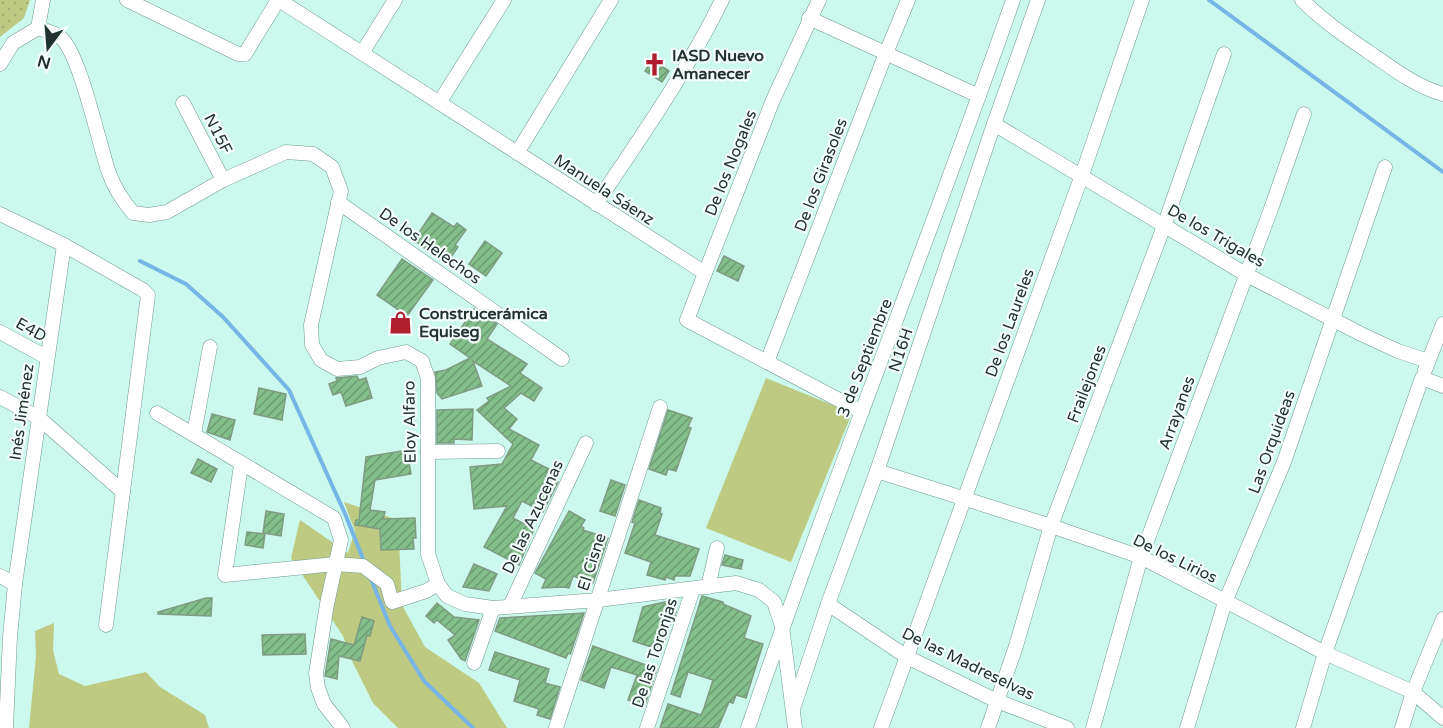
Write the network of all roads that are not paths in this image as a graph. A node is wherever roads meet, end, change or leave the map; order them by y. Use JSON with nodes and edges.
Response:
{"nodes":[{"id":1,"x":43,"y":0,"type":"edge"},
{"id":2,"x":127,"y":0,"type":"edge"},
{"id":3,"x":278,"y":0,"type":"edge"},
{"id":4,"x":395,"y":0,"type":"edge"},
{"id":5,"x":504,"y":0,"type":"edge"},
{"id":6,"x":611,"y":0,"type":"edge"},
{"id":7,"x":722,"y":0,"type":"edge"},
{"id":8,"x":819,"y":0,"type":"edge"},
{"id":9,"x":908,"y":0,"type":"edge"},
{"id":10,"x":1013,"y":0,"type":"edge"},
{"id":11,"x":1038,"y":0,"type":"edge"},
{"id":12,"x":1142,"y":0,"type":"edge"},
{"id":13,"x":1302,"y":0,"type":"edge"},
{"id":14,"x":809,"y":18,"type":"junction"},
{"id":15,"x":38,"y":28,"type":"junction"},
{"id":16,"x":886,"y":53,"type":"junction"},
{"id":17,"x":362,"y":54,"type":"junction"},
{"id":18,"x":1224,"y":54,"type":"dead end"},
{"id":19,"x":0,"y":64,"type":"edge"},
{"id":20,"x":1443,"y":94,"type":"edge"},
{"id":21,"x":980,"y":96,"type":"junction"},
{"id":22,"x":183,"y":102,"type":"dead end"},
{"id":23,"x":439,"y":103,"type":"junction"},
{"id":24,"x":1304,"y":114,"type":"dead end"},
{"id":25,"x":994,"y":124,"type":"junction"},
{"id":26,"x":517,"y":153,"type":"junction"},
{"id":27,"x":1385,"y":167,"type":"dead end"},
{"id":28,"x":1082,"y":175,"type":"junction"},
{"id":29,"x":223,"y":180,"type":"junction"},
{"id":30,"x":338,"y":202,"type":"junction"},
{"id":31,"x":596,"y":204,"type":"junction"},
{"id":32,"x":0,"y":214,"type":"edge"},
{"id":33,"x":1164,"y":225,"type":"junction"},
{"id":34,"x":64,"y":245,"type":"junction"},
{"id":35,"x":705,"y":273,"type":"junction"},
{"id":36,"x":1247,"y":275,"type":"junction"},
{"id":37,"x":1333,"y":318,"type":"junction"},
{"id":38,"x":1443,"y":324,"type":"edge"},
{"id":39,"x":0,"y":332,"type":"edge"},
{"id":40,"x":210,"y":347,"type":"dead end"},
{"id":41,"x":46,"y":357,"type":"junction"},
{"id":42,"x":562,"y":360,"type":"dead end"},
{"id":43,"x":767,"y":362,"type":"junction"},
{"id":44,"x":1428,"y":362,"type":"junction"},
{"id":45,"x":1422,"y":378,"type":"junction"},
{"id":46,"x":1443,"y":386,"type":"edge"},
{"id":47,"x":0,"y":397,"type":"edge"},
{"id":48,"x":660,"y":406,"type":"dead end"},
{"id":49,"x":862,"y":412,"type":"junction"},
{"id":50,"x":157,"y":413,"type":"dead end"},
{"id":51,"x":39,"y":418,"type":"junction"},
{"id":52,"x":194,"y":434,"type":"junction"},
{"id":53,"x":586,"y":442,"type":"dead end"},
{"id":54,"x":498,"y":451,"type":"dead end"},
{"id":55,"x":428,"y":452,"type":"junction"},
{"id":56,"x":241,"y":465,"type":"junction"},
{"id":57,"x":878,"y":471,"type":"junction"},
{"id":58,"x":123,"y":492,"type":"junction"},
{"id":59,"x":964,"y":498,"type":"junction"},
{"id":60,"x":1051,"y":526,"type":"junction"},
{"id":61,"x":717,"y":548,"type":"dead end"},
{"id":62,"x":1141,"y":557,"type":"junction"},
{"id":63,"x":335,"y":564,"type":"junction"},
{"id":64,"x":0,"y":576,"type":"edge"},
{"id":65,"x":15,"y":584,"type":"junction"},
{"id":66,"x":438,"y":584,"type":"junction"},
{"id":67,"x":700,"y":588,"type":"junction"},
{"id":68,"x":598,"y":600,"type":"junction"},
{"id":69,"x":1225,"y":602,"type":"junction"},
{"id":70,"x":828,"y":604,"type":"junction"},
{"id":71,"x":510,"y":606,"type":"junction"},
{"id":72,"x":493,"y":608,"type":"junction"},
{"id":73,"x":106,"y":625,"type":"dead end"},
{"id":74,"x":782,"y":626,"type":"junction"},
{"id":75,"x":1442,"y":626,"type":"edge"},
{"id":76,"x":5,"y":634,"type":"edge"},
{"id":77,"x":1324,"y":652,"type":"junction"},
{"id":78,"x":908,"y":657,"type":"junction"},
{"id":79,"x":474,"y":663,"type":"dead end"},
{"id":80,"x":1413,"y":692,"type":"junction"},
{"id":81,"x":998,"y":701,"type":"junction"},
{"id":82,"x":793,"y":711,"type":"junction"},
{"id":83,"x":1443,"y":718,"type":"edge"},
{"id":84,"x":6,"y":728,"type":"edge"},
{"id":85,"x":343,"y":728,"type":"edge"},
{"id":86,"x":556,"y":728,"type":"edge"},
{"id":87,"x":647,"y":728,"type":"edge"},
{"id":88,"x":748,"y":728,"type":"edge"},
{"id":89,"x":787,"y":728,"type":"edge"},
{"id":90,"x":795,"y":728,"type":"edge"},
{"id":91,"x":881,"y":728,"type":"edge"},
{"id":92,"x":988,"y":728,"type":"edge"},
{"id":93,"x":1067,"y":728,"type":"edge"},
{"id":94,"x":1093,"y":728,"type":"edge"},
{"id":95,"x":1187,"y":728,"type":"edge"},
{"id":96,"x":1303,"y":728,"type":"edge"},
{"id":97,"x":1402,"y":728,"type":"edge"}],
"edges":[{"from":1,"to":15,"type":"street"},
{"from":2,"to":3,"type":"street"},
{"from":3,"to":17,"type":"street","name":"Manuela Sáenz"},
{"from":4,"to":17,"type":"street"},
{"from":5,"to":23,"type":"street"},
{"from":6,"to":26,"type":"street"},
{"from":7,"to":31,"type":"street"},
{"from":8,"to":14,"type":"street","name":"De los Nogales"},
{"from":9,"to":16,"type":"street","name":"De los Girasoles"},
{"from":10,"to":21,"type":"street","name":"3 de Septiembre"},
{"from":11,"to":25,"type":"street","name":"N16H"},
{"from":12,"to":28,"type":"street","name":"De los Laureles"},
{"from":13,"to":20,"type":"street"},
{"from":14,"to":16,"type":"street"},
{"from":14,"to":35,"type":"street","name":"De los Nogales"},
{"from":15,"to":19,"type":"street"},
{"from":15,"to":29,"type":"street","name":"Eloy Alfaro"},
{"from":16,"to":21,"type":"street"},
{"from":16,"to":43,"type":"street","name":"De los Girasoles"},
{"from":17,"to":23,"type":"street","name":"Manuela Sáenz"},
{"from":18,"to":33,"type":"street","name":"Frailejones"},
{"from":21,"to":49,"type":"street","name":"3 de Septiembre"},
{"from":22,"to":29,"type":"street","name":"N15F"},
{"from":23,"to":26,"type":"street","name":"Manuela Sáenz"},
{"from":24,"to":36,"type":"street","name":"Arrayanes"},
{"from":25,"to":28,"type":"street","name":"De los Trigales"},
{"from":25,"to":57,"type":"street","name":"N16H"},
{"from":26,"to":31,"type":"street","name":"Manuela Sáenz"},
{"from":27,"to":37,"type":"street","name":"Las Orquideas"},
{"from":28,"to":33,"type":"street","name":"De los Trigales"},
{"from":28,"to":59,"type":"street","name":"De los Laureles"},
{"from":29,"to":30,"type":"street","name":"Eloy Alfaro"},
{"from":30,"to":42,"type":"street","name":"De los Helechos"},
{"from":30,"to":55,"type":"street","name":"Eloy Alfaro"},
{"from":31,"to":35,"type":"street","name":"Manuela Sáenz"},
{"from":32,"to":34,"type":"street"},
{"from":33,"to":36,"type":"street","name":"De los Trigales"},
{"from":33,"to":60,"type":"street","name":"Frailejones"},
{"from":34,"to":41,"type":"street","name":"Inés Jiménez"},
{"from":34,"to":58,"type":"street"},
{"from":35,"to":43,"type":"street"},
{"from":36,"to":37,"type":"street","name":"De los Trigales"},
{"from":36,"to":62,"type":"street","name":"Arrayanes"},
{"from":37,"to":44,"type":"street","name":"De los Trigales"},
{"from":37,"to":69,"type":"street","name":"Las Orquideas"},
{"from":38,"to":44,"type":"street"},
{"from":39,"to":41,"type":"street","name":"E4D"},
{"from":40,"to":52,"type":"street"},
{"from":41,"to":51,"type":"street","name":"Inés Jiménez"},
{"from":43,"to":49,"type":"street"},
{"from":44,"to":45,"type":"street"},
{"from":45,"to":46,"type":"street"},
{"from":45,"to":77,"type":"street"},
{"from":47,"to":51,"type":"street"},
{"from":48,"to":68,"type":"street","name":"El Cisne"},
{"from":49,"to":74,"type":"street","name":"3 de Septiembre"},
{"from":50,"to":52,"type":"street"},
{"from":51,"to":58,"type":"street"},
{"from":51,"to":65,"type":"street","name":"Inés Jiménez"},
{"from":52,"to":56,"type":"street"},
{"from":53,"to":71,"type":"street","name":"De las Azucenas"},
{"from":54,"to":55,"type":"street"},
{"from":55,"to":66,"type":"street","name":"Eloy Alfaro"},
{"from":56,"to":63,"type":"street"},
{"from":56,"to":63,"type":"street"},
{"from":57,"to":59,"type":"street","name":"De los Lirios"},
{"from":57,"to":70,"type":"street","name":"N16H"},
{"from":58,"to":73,"type":"street"},
{"from":59,"to":60,"type":"street","name":"De los Lirios"},
{"from":59,"to":78,"type":"street","name":"De los Laureles"},
{"from":60,"to":62,"type":"street","name":"De los Lirios"},
{"from":60,"to":81,"type":"street","name":"Frailejones"},
{"from":61,"to":67,"type":"street","name":"De las Toronjas"},
{"from":62,"to":69,"type":"street","name":"De los Lirios"},
{"from":62,"to":94,"type":"street","name":"Arrayanes"},
{"from":63,"to":66,"type":"street"},
{"from":63,"to":85,"type":"street"},
{"from":64,"to":65,"type":"street"},
{"from":65,"to":76,"type":"street","name":"Inés Jiménez"},
{"from":66,"to":72,"type":"street"},
{"from":67,"to":68,"type":"street"},
{"from":67,"to":74,"type":"street"},
{"from":67,"to":87,"type":"street","name":"De las Toronjas"},
{"from":68,"to":71,"type":"street"},
{"from":68,"to":86,"type":"street","name":"El Cisne"},
{"from":69,"to":77,"type":"street","name":"De los Lirios"},
{"from":69,"to":95,"type":"street","name":"Las Orquideas"},
{"from":70,"to":78,"type":"street","name":"De las Madreselvas"},
{"from":70,"to":82,"type":"street","name":"N16H"},
{"from":71,"to":72,"type":"street"},
{"from":72,"to":79,"type":"street"},
{"from":74,"to":82,"type":"street"},
{"from":74,"to":88,"type":"street","name":"3 de Septiembre"},
{"from":75,"to":80,"type":"street"},
{"from":76,"to":84,"type":"street","name":"Inés Jiménez"},
{"from":77,"to":80,"type":"street","name":"De los Lirios"},
{"from":77,"to":96,"type":"street"},
{"from":78,"to":81,"type":"street","name":"De las Madreselvas"},
{"from":78,"to":91,"type":"street","name":"De los Laureles"},
{"from":80,"to":83,"type":"street","name":"De los Lirios"},
{"from":80,"to":97,"type":"street"},
{"from":81,"to":92,"type":"street","name":"Frailejones"},
{"from":81,"to":93,"type":"street","name":"De las Madreselvas"},
{"from":82,"to":89,"type":"street","name":"N16H"},
{"from":82,"to":90,"type":"street"}]}
